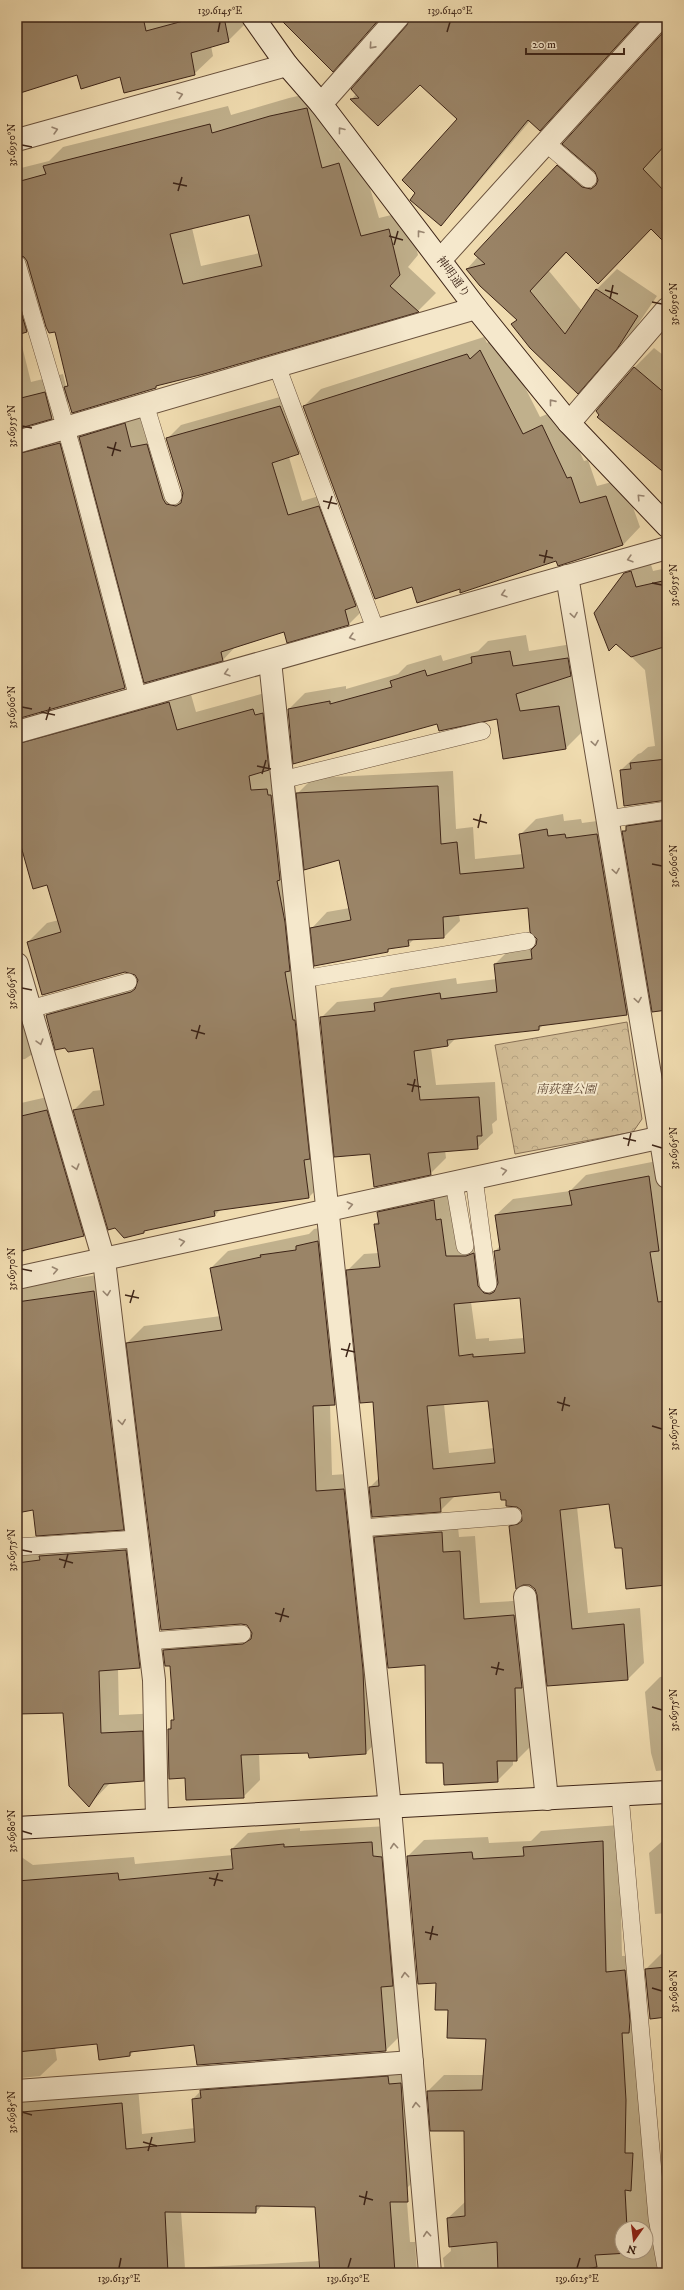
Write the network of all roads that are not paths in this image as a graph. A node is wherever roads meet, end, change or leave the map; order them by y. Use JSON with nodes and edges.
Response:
{"nodes":[{"id":1,"x":253,"y":17,"type":"edge"},
{"id":2,"x":398,"y":17,"type":"edge"},
{"id":3,"x":660,"y":17,"type":"edge"},
{"id":4,"x":287,"y":65,"type":"junction"},
{"id":5,"x":321,"y":104,"type":"junction"},
{"id":6,"x":17,"y":140,"type":"edge"},
{"id":7,"x":546,"y":143,"type":"junction"},
{"id":8,"x":588,"y":179,"type":"dead end"},
{"id":9,"x":440,"y":259,"type":"junction"},
{"id":10,"x":17,"y":264,"type":"edge"},
{"id":11,"x":476,"y":308,"type":"junction"},
{"id":12,"x":667,"y":309,"type":"edge"},
{"id":13,"x":277,"y":366,"type":"junction"},
{"id":14,"x":145,"y":404,"type":"junction"},
{"id":15,"x":569,"y":424,"type":"junction"},
{"id":16,"x":64,"y":428,"type":"junction"},
{"id":17,"x":17,"y":442,"type":"edge"},
{"id":18,"x":173,"y":496,"type":"dead end"},
{"id":19,"x":667,"y":526,"type":"edge"},
{"id":20,"x":667,"y":548,"type":"edge"},
{"id":21,"x":567,"y":576,"type":"junction"},
{"id":22,"x":376,"y":631,"type":"junction"},
{"id":23,"x":270,"y":661,"type":"junction"},
{"id":24,"x":138,"y":698,"type":"junction"},
{"id":25,"x":482,"y":731,"type":"dead end"},
{"id":26,"x":17,"y":732,"type":"edge"},
{"id":27,"x":282,"y":780,"type":"junction"},
{"id":28,"x":667,"y":810,"type":"edge"},
{"id":29,"x":608,"y":819,"type":"junction"},
{"id":30,"x":527,"y":941,"type":"dead end"},
{"id":31,"x":17,"y":964,"type":"edge"},
{"id":32,"x":303,"y":979,"type":"junction"},
{"id":33,"x":128,"y":982,"type":"dead end"},
{"id":34,"x":30,"y":1008,"type":"junction"},
{"id":35,"x":664,"y":1137,"type":"edge"},
{"id":36,"x":667,"y":1177,"type":"edge"},
{"id":37,"x":464,"y":1180,"type":"junction"},
{"id":38,"x":328,"y":1210,"type":"junction"},
{"id":39,"x":465,"y":1246,"type":"dead end"},
{"id":40,"x":104,"y":1260,"type":"junction"},
{"id":41,"x":17,"y":1278,"type":"edge"},
{"id":42,"x":488,"y":1284,"type":"dead end"},
{"id":43,"x":513,"y":1516,"type":"dead end"},
{"id":44,"x":361,"y":1528,"type":"junction"},
{"id":45,"x":136,"y":1538,"type":"junction"},
{"id":46,"x":17,"y":1547,"type":"edge"},
{"id":47,"x":525,"y":1597,"type":"dead end"},
{"id":48,"x":242,"y":1634,"type":"dead end"},
{"id":49,"x":149,"y":1641,"type":"junction"},
{"id":50,"x":667,"y":1792,"type":"edge"},
{"id":51,"x":620,"y":1795,"type":"junction"},
{"id":52,"x":547,"y":1799,"type":"junction"},
{"id":53,"x":390,"y":1808,"type":"junction"},
{"id":54,"x":157,"y":1819,"type":"junction"},
{"id":55,"x":17,"y":1828,"type":"edge"},
{"id":56,"x":412,"y":2062,"type":"junction"},
{"id":57,"x":17,"y":2091,"type":"edge"},
{"id":58,"x":430,"y":2273,"type":"edge"},
{"id":59,"x":667,"y":2273,"type":"edge"}],
"edges":[{"from":1,"to":4,"type":"street","name":"神明通り"},
{"from":2,"to":5,"type":"street","one_way":true},
{"from":3,"to":7,"type":"street"},
{"from":4,"to":5,"type":"street","name":"神明通り"},
{"from":6,"to":4,"type":"street","one_way":true},
{"from":9,"to":5,"type":"street","name":"神明通り","one_way":true},
{"from":7,"to":8,"type":"lane"},
{"from":7,"to":9,"type":"street"},
{"from":9,"to":11,"type":"street","name":"神明通り"},
{"from":10,"to":16,"type":"lane"},
{"from":11,"to":13,"type":"street"},
{"from":15,"to":11,"type":"street","name":"神明通り","one_way":true},
{"from":12,"to":15,"type":"street"},
{"from":13,"to":14,"type":"street"},
{"from":13,"to":22,"type":"lane"},
{"from":14,"to":16,"type":"street"},
{"from":14,"to":18,"type":"lane"},
{"from":19,"to":15,"type":"street","name":"神明通り","one_way":true},
{"from":16,"to":17,"type":"street"},
{"from":16,"to":24,"type":"lane"},
{"from":20,"to":21,"type":"street","one_way":true},
{"from":21,"to":22,"type":"street","one_way":true},
{"from":21,"to":29,"type":"street","one_way":true},
{"from":22,"to":23,"type":"street","one_way":true},
{"from":23,"to":24,"type":"street","one_way":true},
{"from":23,"to":27,"type":"street"},
{"from":24,"to":26,"type":"street"},
{"from":25,"to":27,"type":"lane"},
{"from":27,"to":32,"type":"street"},
{"from":28,"to":29,"type":"lane"},
{"from":29,"to":35,"type":"street","one_way":true},
{"from":30,"to":32,"type":"lane"},
{"from":31,"to":34,"type":"street"},
{"from":32,"to":38,"type":"street"},
{"from":33,"to":34,"type":"lane"},
{"from":34,"to":40,"type":"street","one_way":true},
{"from":35,"to":36,"type":"street"},
{"from":37,"to":35,"type":"street","one_way":true},
{"from":38,"to":37,"type":"street","one_way":true},
{"from":37,"to":39,"type":"lane"},
{"from":37,"to":42,"type":"lane"},
{"from":40,"to":38,"type":"street","one_way":true},
{"from":38,"to":44,"type":"street"},
{"from":41,"to":40,"type":"street","one_way":true},
{"from":40,"to":45,"type":"street","one_way":true},
{"from":43,"to":44,"type":"lane"},
{"from":44,"to":53,"type":"street"},
{"from":45,"to":46,"type":"lane"},
{"from":45,"to":49,"type":"street"},
{"from":47,"to":52,"type":"street"},
{"from":48,"to":49,"type":"lane"},
{"from":49,"to":54,"type":"street"},
{"from":50,"to":51,"type":"street"},
{"from":51,"to":52,"type":"street"},
{"from":51,"to":59,"type":"lane"},
{"from":52,"to":53,"type":"street"},
{"from":53,"to":54,"type":"street"},
{"from":56,"to":53,"type":"street","one_way":true},
{"from":54,"to":55,"type":"street"},
{"from":56,"to":57,"type":"street"},
{"from":58,"to":56,"type":"street","one_way":true}]}
